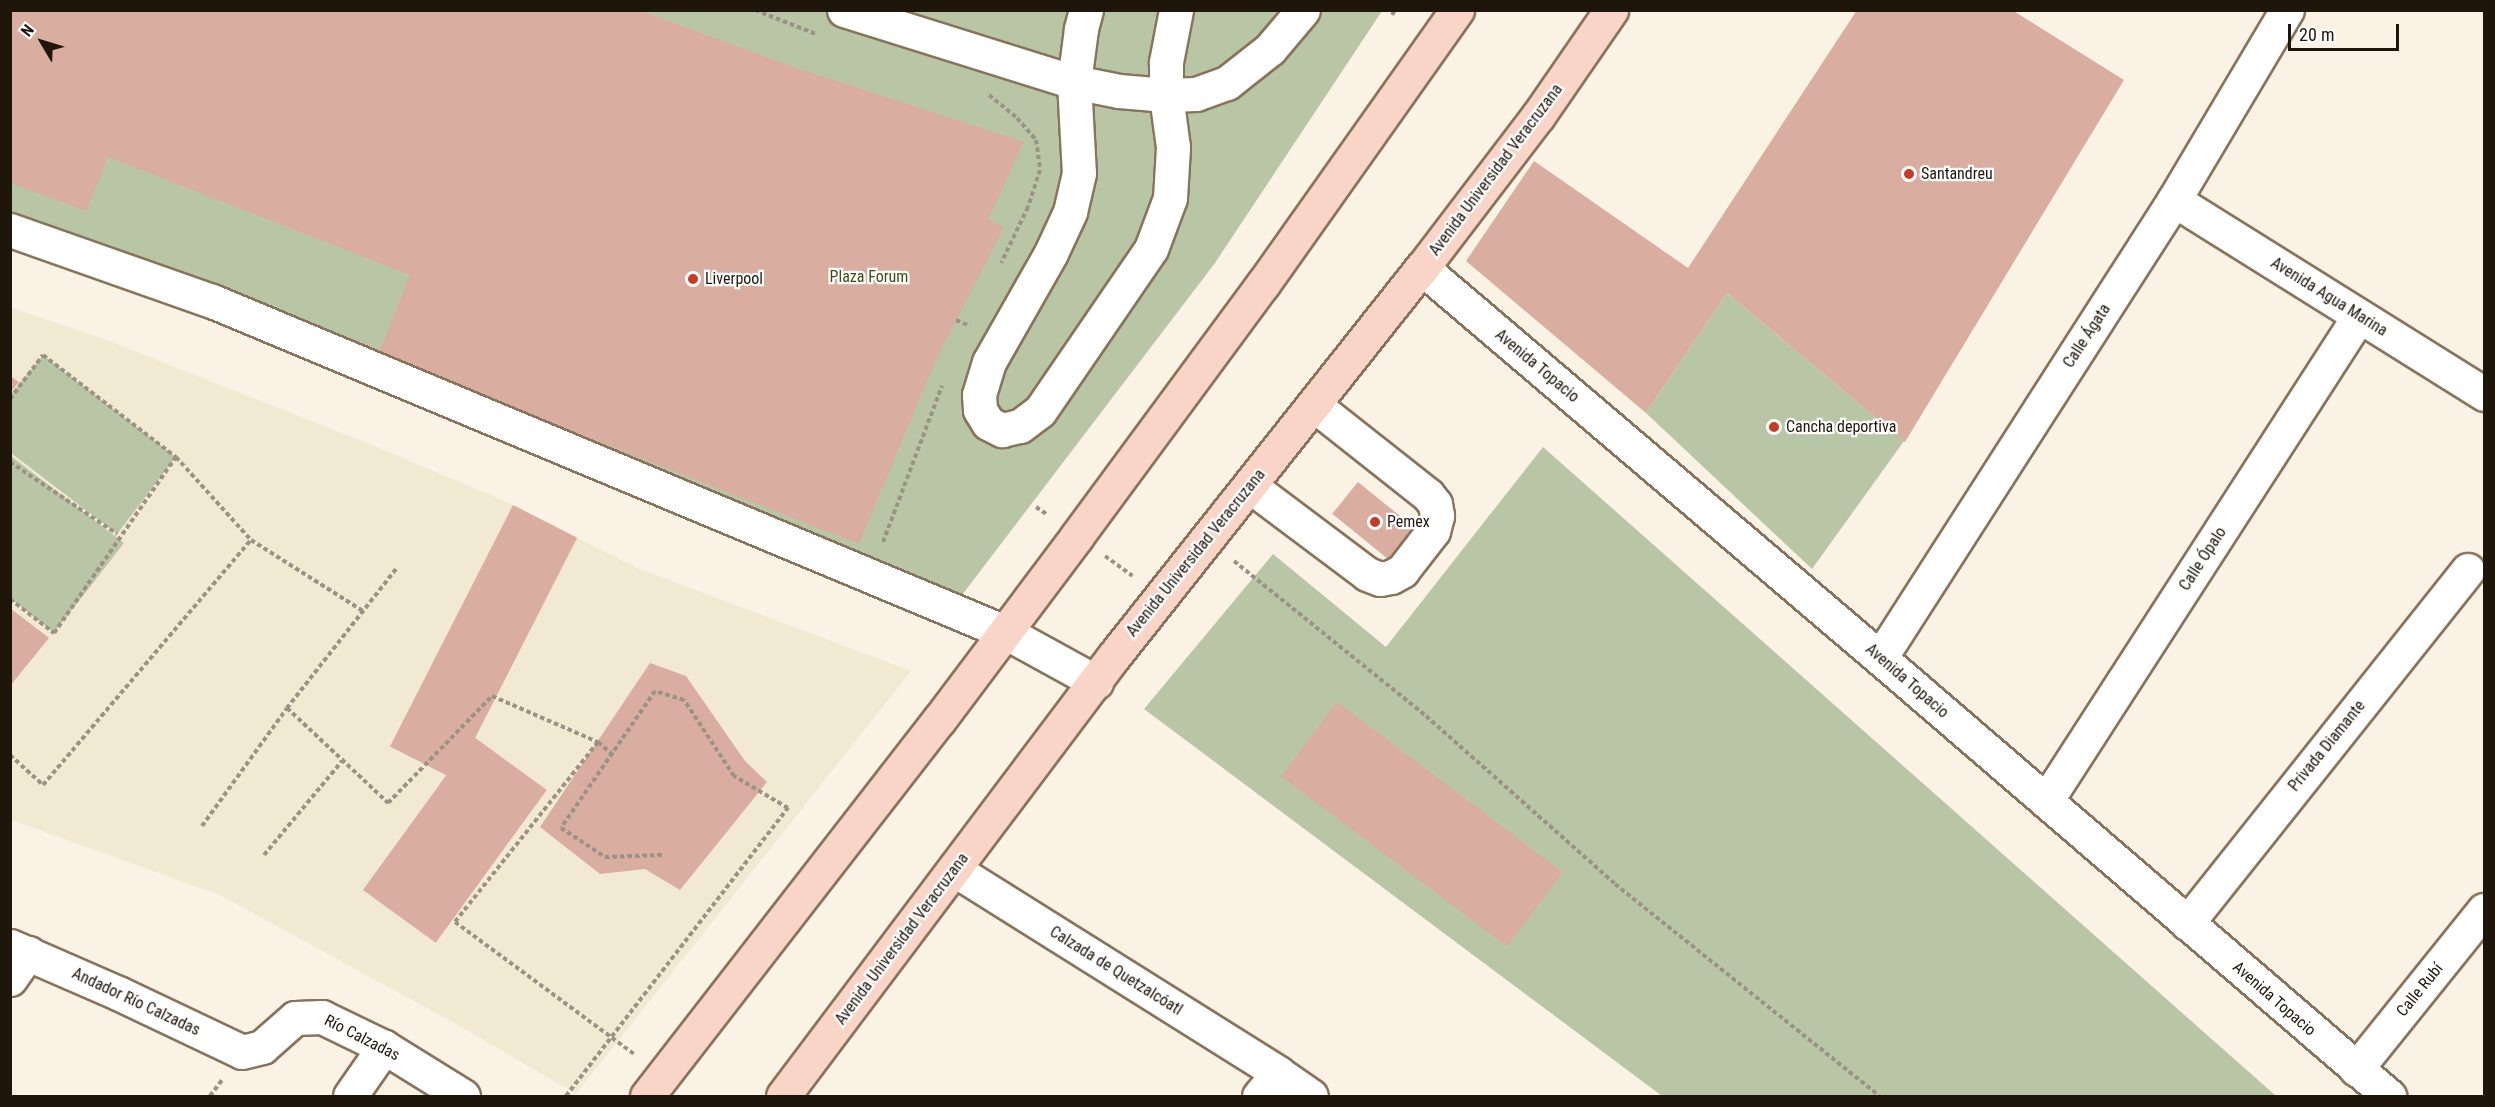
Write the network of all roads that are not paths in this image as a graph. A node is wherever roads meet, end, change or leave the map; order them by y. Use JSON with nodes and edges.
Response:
{"nodes":[{"id":1,"x":844,"y":10,"type":"edge"},
{"id":2,"x":1086,"y":10,"type":"edge"},
{"id":3,"x":1176,"y":10,"type":"edge"},
{"id":4,"x":1303,"y":10,"type":"edge"},
{"id":5,"x":1457,"y":10,"type":"edge"},
{"id":6,"x":1611,"y":10,"type":"edge"},
{"id":7,"x":2287,"y":10,"type":"edge"},
{"id":8,"x":1074,"y":82,"type":"junction"},
{"id":9,"x":1166,"y":95,"type":"junction"},
{"id":10,"x":2174,"y":201,"type":"junction"},
{"id":11,"x":10,"y":230,"type":"edge"},
{"id":12,"x":1422,"y":268,"type":"junction"},
{"id":13,"x":2360,"y":316,"type":"junction"},
{"id":14,"x":2484,"y":394,"type":"edge"},
{"id":15,"x":1314,"y":405,"type":"junction"},
{"id":16,"x":1251,"y":486,"type":"junction"},
{"id":17,"x":2468,"y":570,"type":"dead end"},
{"id":18,"x":1005,"y":632,"type":"junction"},
{"id":19,"x":1881,"y":658,"type":"junction"},
{"id":20,"x":1096,"y":682,"type":"junction"},
{"id":21,"x":2046,"y":801,"type":"junction"},
{"id":22,"x":955,"y":870,"type":"junction"},
{"id":23,"x":2484,"y":910,"type":"edge"},
{"id":24,"x":2187,"y":923,"type":"junction"},
{"id":25,"x":16,"y":959,"type":"edge"},
{"id":26,"x":262,"y":1047,"type":"joint"},
{"id":27,"x":384,"y":1047,"type":"junction"},
{"id":28,"x":2356,"y":1069,"type":"junction"},
{"id":29,"x":1268,"y":1085,"type":"edge"},
{"id":30,"x":655,"y":1086,"type":"edge"},
{"id":31,"x":350,"y":1096,"type":"edge"},
{"id":32,"x":464,"y":1096,"type":"edge"},
{"id":33,"x":783,"y":1096,"type":"edge"},
{"id":34,"x":1311,"y":1096,"type":"edge"},
{"id":35,"x":2389,"y":1096,"type":"edge"}],
"edges":[{"from":1,"to":8,"type":"street"},
{"from":2,"to":8,"type":"street"},
{"from":3,"to":9,"type":"street"},
{"from":4,"to":9,"type":"street"},
{"from":5,"to":18,"type":"main road"},
{"from":6,"to":12,"type":"main road","name":"Avenida Universidad Veracruzana"},
{"from":7,"to":10,"type":"street","name":"Calle Ágata"},
{"from":8,"to":9,"type":"street"},
{"from":8,"to":9,"type":"street"},
{"from":10,"to":13,"type":"street","name":"Avenida Agua Marina"},
{"from":10,"to":19,"type":"street","name":"Calle Ágata"},
{"from":11,"to":18,"type":"street"},
{"from":12,"to":15,"type":"main road","name":"Avenida Universidad Veracruzana"},
{"from":12,"to":19,"type":"street","name":"Avenida Topacio"},
{"from":13,"to":14,"type":"street","name":"Avenida Agua Marina"},
{"from":13,"to":21,"type":"street","name":"Calle Ópalo"},
{"from":15,"to":16,"type":"main road","name":"Avenida Universidad Veracruzana"},
{"from":15,"to":16,"type":"street"},
{"from":16,"to":20,"type":"main road","name":"Avenida Universidad Veracruzana"},
{"from":17,"to":24,"type":"street","name":"Privada Diamante"},
{"from":18,"to":20,"type":"street"},
{"from":18,"to":30,"type":"main road"},
{"from":19,"to":21,"type":"street","name":"Avenida Topacio"},
{"from":20,"to":22,"type":"main road","name":"Avenida Universidad Veracruzana"},
{"from":21,"to":24,"type":"street","name":"Avenida Topacio"},
{"from":22,"to":29,"type":"street","name":"Calzada de Quetzalcóatl"},
{"from":22,"to":33,"type":"main road","name":"Avenida Universidad Veracruzana"},
{"from":23,"to":28,"type":"street","name":"Calle Rubí"},
{"from":24,"to":28,"type":"street","name":"Avenida Topacio"},
{"from":25,"to":26,"type":"street","name":"Andador Río Calzadas"},
{"from":26,"to":27,"type":"street","name":"Río Calzadas"},
{"from":27,"to":31,"type":"street"},
{"from":27,"to":32,"type":"street","name":"Río Calzadas"},
{"from":28,"to":35,"type":"street","name":"Avenida Topacio"},
{"from":29,"to":34,"type":"street","name":"Calzada de Quetzalcóatl"}]}
